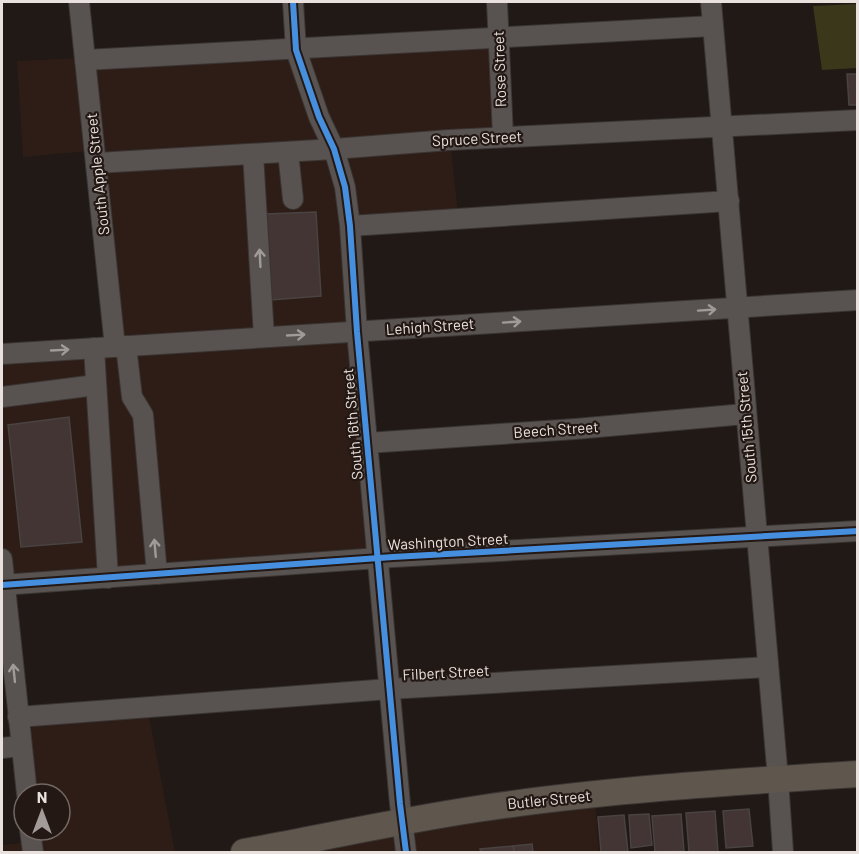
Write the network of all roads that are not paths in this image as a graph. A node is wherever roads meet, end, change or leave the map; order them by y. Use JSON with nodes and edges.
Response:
{"nodes":[{"id":1,"x":79,"y":2,"type":"edge"},
{"id":2,"x":293,"y":2,"type":"edge"},
{"id":3,"x":497,"y":2,"type":"edge"},
{"id":4,"x":711,"y":2,"type":"edge"},
{"id":5,"x":713,"y":26,"type":"junction"},
{"id":6,"x":499,"y":39,"type":"junction"},
{"id":7,"x":296,"y":50,"type":"junction"},
{"id":8,"x":85,"y":60,"type":"junction"},
{"id":9,"x":858,"y":120,"type":"edge"},
{"id":10,"x":721,"y":126,"type":"junction"},
{"id":11,"x":502,"y":137,"type":"junction"},
{"id":12,"x":334,"y":149,"type":"junction"},
{"id":13,"x":288,"y":152,"type":"junction"},
{"id":14,"x":253,"y":154,"type":"junction"},
{"id":15,"x":97,"y":163,"type":"junction"},
{"id":16,"x":293,"y":199,"type":"dead end"},
{"id":17,"x":729,"y":201,"type":"junction"},
{"id":18,"x":350,"y":226,"type":"junction"},
{"id":19,"x":858,"y":300,"type":"edge"},
{"id":20,"x":737,"y":308,"type":"junction"},
{"id":21,"x":357,"y":332,"type":"junction"},
{"id":22,"x":264,"y":337,"type":"junction"},
{"id":23,"x":121,"y":346,"type":"junction"},
{"id":24,"x":94,"y":348,"type":"junction"},
{"id":25,"x":2,"y":354,"type":"edge"},
{"id":26,"x":96,"y":385,"type":"junction"},
{"id":27,"x":2,"y":397,"type":"edge"},
{"id":28,"x":745,"y":414,"type":"junction"},
{"id":29,"x":367,"y":443,"type":"junction"},
{"id":30,"x":858,"y":531,"type":"edge"},
{"id":31,"x":758,"y":537,"type":"junction"},
{"id":32,"x":377,"y":558,"type":"junction"},
{"id":33,"x":2,"y":559,"type":"edge"},
{"id":34,"x":157,"y":574,"type":"junction"},
{"id":35,"x":108,"y":578,"type":"junction"},
{"id":36,"x":2,"y":586,"type":"edge"},
{"id":37,"x":767,"y":667,"type":"junction"},
{"id":38,"x":389,"y":689,"type":"junction"},
{"id":39,"x":18,"y":717,"type":"junction"},
{"id":40,"x":21,"y":746,"type":"junction"},
{"id":41,"x":2,"y":748,"type":"edge"},
{"id":42,"x":858,"y":774,"type":"edge"},
{"id":43,"x":778,"y":779,"type":"junction"},
{"id":44,"x":26,"y":782,"type":"edge"},
{"id":45,"x":402,"y":821,"type":"junction"},
{"id":46,"x":244,"y":852,"type":"edge"},
{"id":47,"x":406,"y":852,"type":"edge"},
{"id":48,"x":783,"y":852,"type":"edge"}],
"edges":[{"from":1,"to":8,"type":"street","name":"South Apple Street"},
{"from":2,"to":7,"type":"street","name":"South 16th Street"},
{"from":3,"to":6,"type":"street","name":"Rose Street"},
{"from":4,"to":5,"type":"street","name":"South 15th Street"},
{"from":5,"to":6,"type":"street"},
{"from":5,"to":10,"type":"street","name":"South 15th Street"},
{"from":6,"to":7,"type":"street"},
{"from":6,"to":11,"type":"street","name":"Rose Street"},
{"from":7,"to":8,"type":"street"},
{"from":7,"to":12,"type":"street","name":"South 16th Street"},
{"from":8,"to":15,"type":"street","name":"South Apple Street"},
{"from":9,"to":10,"type":"street","name":"Spruce Street"},
{"from":10,"to":11,"type":"street","name":"Spruce Street"},
{"from":10,"to":17,"type":"street","name":"South 15th Street"},
{"from":11,"to":12,"type":"street","name":"Spruce Street"},
{"from":12,"to":13,"type":"street","name":"Spruce Street"},
{"from":12,"to":18,"type":"street","name":"South 16th Street"},
{"from":13,"to":14,"type":"street","name":"Spruce Street"},
{"from":13,"to":16,"type":"street"},
{"from":14,"to":15,"type":"street","name":"Spruce Street"},
{"from":22,"to":14,"type":"street","one_way":true},
{"from":15,"to":23,"type":"street","name":"South Apple Street"},
{"from":17,"to":18,"type":"street"},
{"from":17,"to":20,"type":"street","name":"South 15th Street"},
{"from":18,"to":21,"type":"street","name":"South 16th Street"},
{"from":19,"to":20,"type":"street","name":"Lehigh Street"},
{"from":21,"to":20,"type":"street","name":"Lehigh Street","one_way":true},
{"from":20,"to":28,"type":"street","name":"South 15th Street"},
{"from":22,"to":21,"type":"street","name":"Lehigh Street","one_way":true},
{"from":21,"to":29,"type":"street","name":"South 16th Street"},
{"from":22,"to":23,"type":"street","name":"Lehigh Street"},
{"from":23,"to":24,"type":"street","name":"Lehigh Street"},
{"from":34,"to":23,"type":"street","name":"South Apple Street","one_way":true},
{"from":25,"to":24,"type":"street","name":"Lehigh Street","one_way":true},
{"from":24,"to":26,"type":"street"},
{"from":26,"to":27,"type":"street"},
{"from":26,"to":35,"type":"street"},
{"from":28,"to":29,"type":"street","name":"Beech Street"},
{"from":28,"to":31,"type":"street","name":"South 15th Street"},
{"from":29,"to":32,"type":"street","name":"South 16th Street"},
{"from":30,"to":31,"type":"street","name":"Washington Street"},
{"from":31,"to":32,"type":"street","name":"Washington Street"},
{"from":31,"to":37,"type":"street","name":"South 15th Street"},
{"from":32,"to":34,"type":"street","name":"Washington Street"},
{"from":32,"to":38,"type":"street","name":"South 16th Street"},
{"from":33,"to":36,"type":"street"},
{"from":34,"to":35,"type":"street","name":"Washington Street"},
{"from":35,"to":36,"type":"street","name":"Washington Street"},
{"from":39,"to":36,"type":"street","one_way":true},
{"from":37,"to":38,"type":"street","name":"Filbert Street"},
{"from":37,"to":43,"type":"street","name":"South 15th Street"},
{"from":38,"to":39,"type":"street","name":"Filbert Street"},
{"from":38,"to":45,"type":"street","name":"South 16th Street"},
{"from":39,"to":40,"type":"street"},
{"from":40,"to":41,"type":"street"},
{"from":40,"to":44,"type":"street"},
{"from":42,"to":43,"type":"main road","name":"Butler Street"},
{"from":43,"to":45,"type":"main road","name":"Butler Street"},
{"from":43,"to":48,"type":"street","name":"South 15th Street"},
{"from":45,"to":46,"type":"main road","name":"Butler Street"},
{"from":45,"to":47,"type":"street","name":"South 16th Street"}]}
